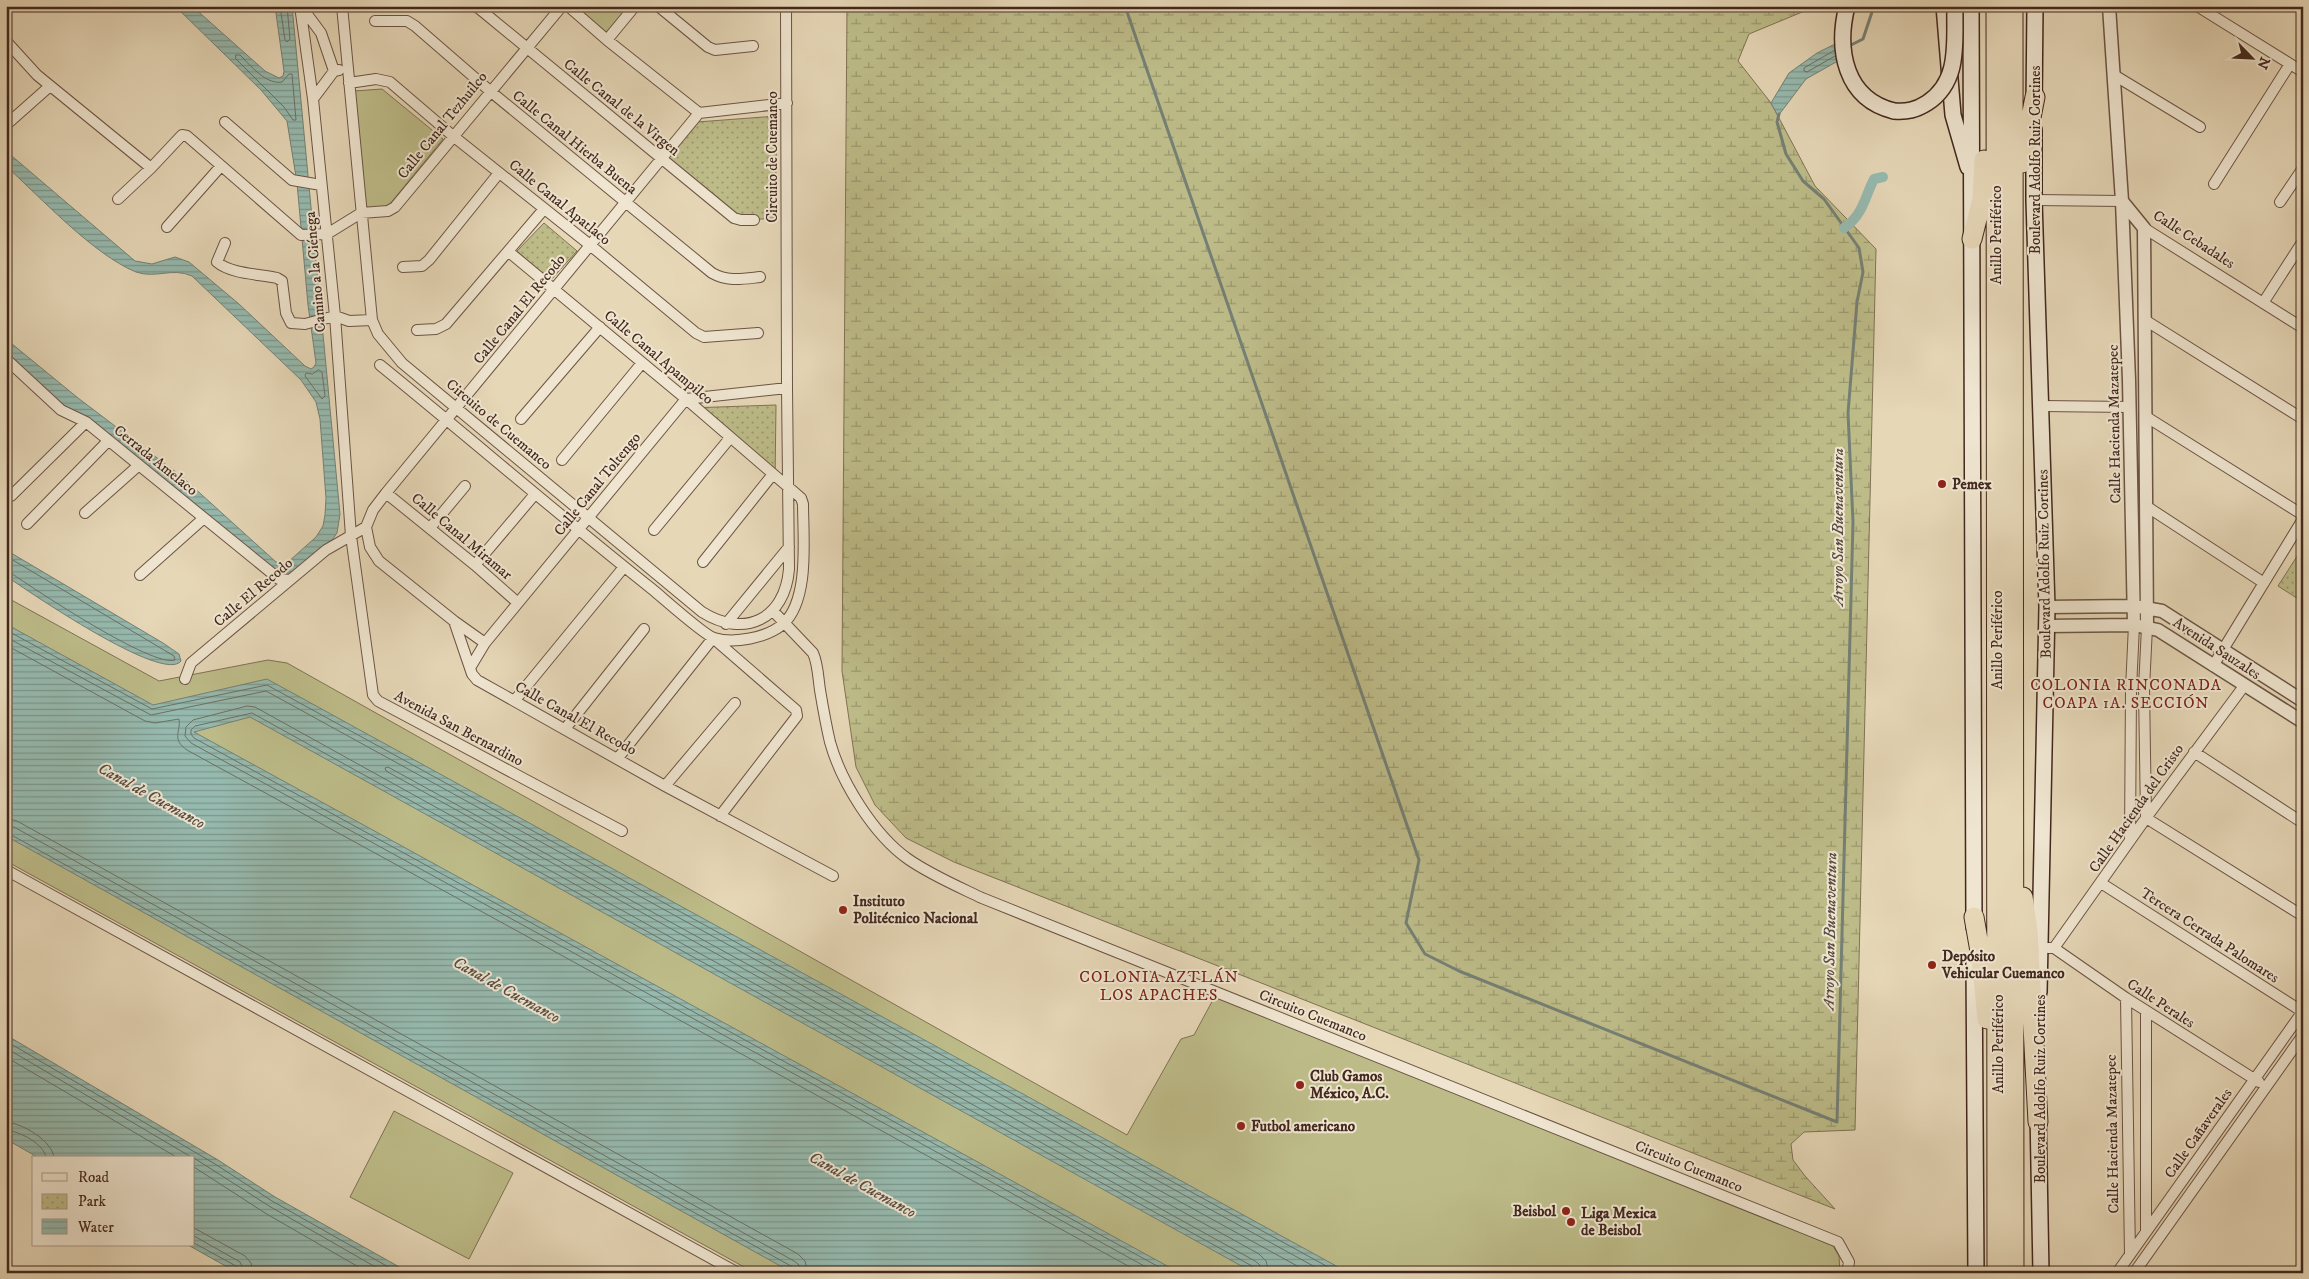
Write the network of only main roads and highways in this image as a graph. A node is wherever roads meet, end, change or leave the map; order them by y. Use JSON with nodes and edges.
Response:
{"nodes":[{"id":1,"x":1847,"y":6,"type":"edge"},
{"id":2,"x":1944,"y":6,"type":"edge"},
{"id":3,"x":1954,"y":6,"type":"edge"},
{"id":4,"x":1971,"y":6,"type":"edge"},
{"id":5,"x":1996,"y":6,"type":"edge"},
{"id":6,"x":2013,"y":6,"type":"edge"},
{"id":7,"x":2035,"y":6,"type":"edge"},
{"id":8,"x":1996,"y":80,"type":"junction"},
{"id":9,"x":2034,"y":97,"type":"junction"},
{"id":10,"x":1971,"y":175,"type":"junction"},
{"id":11,"x":2014,"y":209,"type":"junction"},
{"id":12,"x":1972,"y":239,"type":"junction"},
{"id":13,"x":2013,"y":834,"type":"junction"},
{"id":14,"x":1974,"y":917,"type":"junction"},
{"id":15,"x":1998,"y":1050,"type":"junction"},
{"id":16,"x":2038,"y":1122,"type":"junction"},
{"id":17,"x":1976,"y":1273,"type":"edge"},
{"id":18,"x":1997,"y":1273,"type":"edge"},
{"id":19,"x":2014,"y":1273,"type":"edge"},
{"id":20,"x":2041,"y":1273,"type":"edge"}],
"edges":[{"from":1,"to":3,"type":"main road","bridge":true},
{"from":2,"to":10,"type":"main road"},
{"from":4,"to":10,"type":"main road"},
{"from":5,"to":8,"type":"highway","name":"Anillo Periférico"},
{"from":6,"to":11,"type":"highway","name":"Anillo Periférico"},
{"from":7,"to":9,"type":"main road","name":"Boulevard Adolfo Ruiz Cortines"},
{"from":8,"to":12,"type":"highway"},
{"from":8,"to":15,"type":"highway","name":"Anillo Periférico"},
{"from":9,"to":11,"type":"highway"},
{"from":9,"to":16,"type":"main road","name":"Boulevard Adolfo Ruiz Cortines"},
{"from":10,"to":12,"type":"main road"},
{"from":11,"to":13,"type":"highway","name":"Anillo Periférico"},
{"from":12,"to":14,"type":"main road"},
{"from":13,"to":16,"type":"highway"},
{"from":13,"to":19,"type":"highway","name":"Anillo Periférico"},
{"from":14,"to":15,"type":"highway"},
{"from":14,"to":17,"type":"main road"},
{"from":15,"to":18,"type":"highway","name":"Anillo Periférico"},
{"from":16,"to":20,"type":"main road","name":"Boulevard Adolfo Ruiz Cortines"}]}
